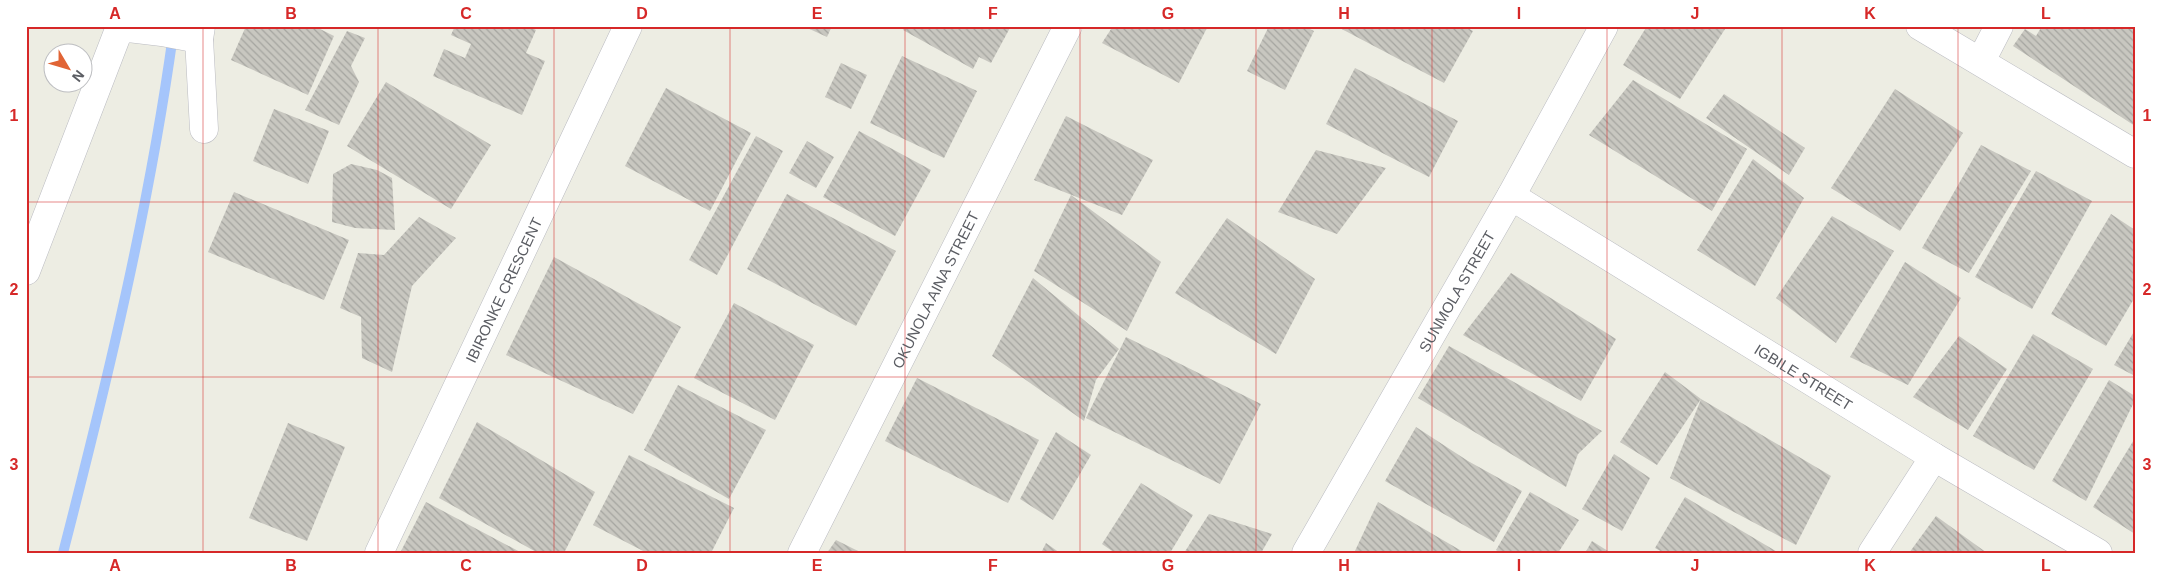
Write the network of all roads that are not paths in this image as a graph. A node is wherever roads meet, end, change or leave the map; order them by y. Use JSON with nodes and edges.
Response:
{"nodes":[{"id":1,"x":120,"y":26,"type":"edge"},
{"id":2,"x":628,"y":26,"type":"edge"},
{"id":3,"x":1068,"y":26,"type":"edge"},
{"id":4,"x":1604,"y":26,"type":"edge"},
{"id":5,"x":1920,"y":26,"type":"edge"},
{"id":6,"x":1999,"y":26,"type":"edge"},
{"id":7,"x":186,"y":33,"type":"edge"},
{"id":8,"x":1981,"y":61,"type":"junction"},
{"id":9,"x":204,"y":129,"type":"dead end"},
{"id":10,"x":2135,"y":154,"type":"edge"},
{"id":11,"x":1511,"y":196,"type":"junction"},
{"id":12,"x":26,"y":271,"type":"edge"},
{"id":13,"x":1934,"y":457,"type":"junction"},
{"id":14,"x":379,"y":553,"type":"edge"},
{"id":15,"x":802,"y":553,"type":"edge"},
{"id":16,"x":1306,"y":553,"type":"edge"},
{"id":17,"x":1872,"y":553,"type":"edge"},
{"id":18,"x":2098,"y":553,"type":"edge"}],
"edges":[{"from":1,"to":7,"type":"street"},
{"from":1,"to":12,"type":"street"},
{"from":2,"to":14,"type":"street","name":"IBIRONKE CRESCENT"},
{"from":3,"to":15,"type":"street","name":"OKUNOLA AINA STREET"},
{"from":4,"to":11,"type":"street","name":"SUNMOLA STREET"},
{"from":5,"to":8,"type":"street"},
{"from":6,"to":8,"type":"street"},
{"from":7,"to":9,"type":"street"},
{"from":8,"to":10,"type":"street"},
{"from":11,"to":13,"type":"street","name":"IGBILE STREET"},
{"from":11,"to":16,"type":"street","name":"SUNMOLA STREET"},
{"from":13,"to":17,"type":"street"},
{"from":13,"to":18,"type":"street","name":"IGBILE STREET"}]}
